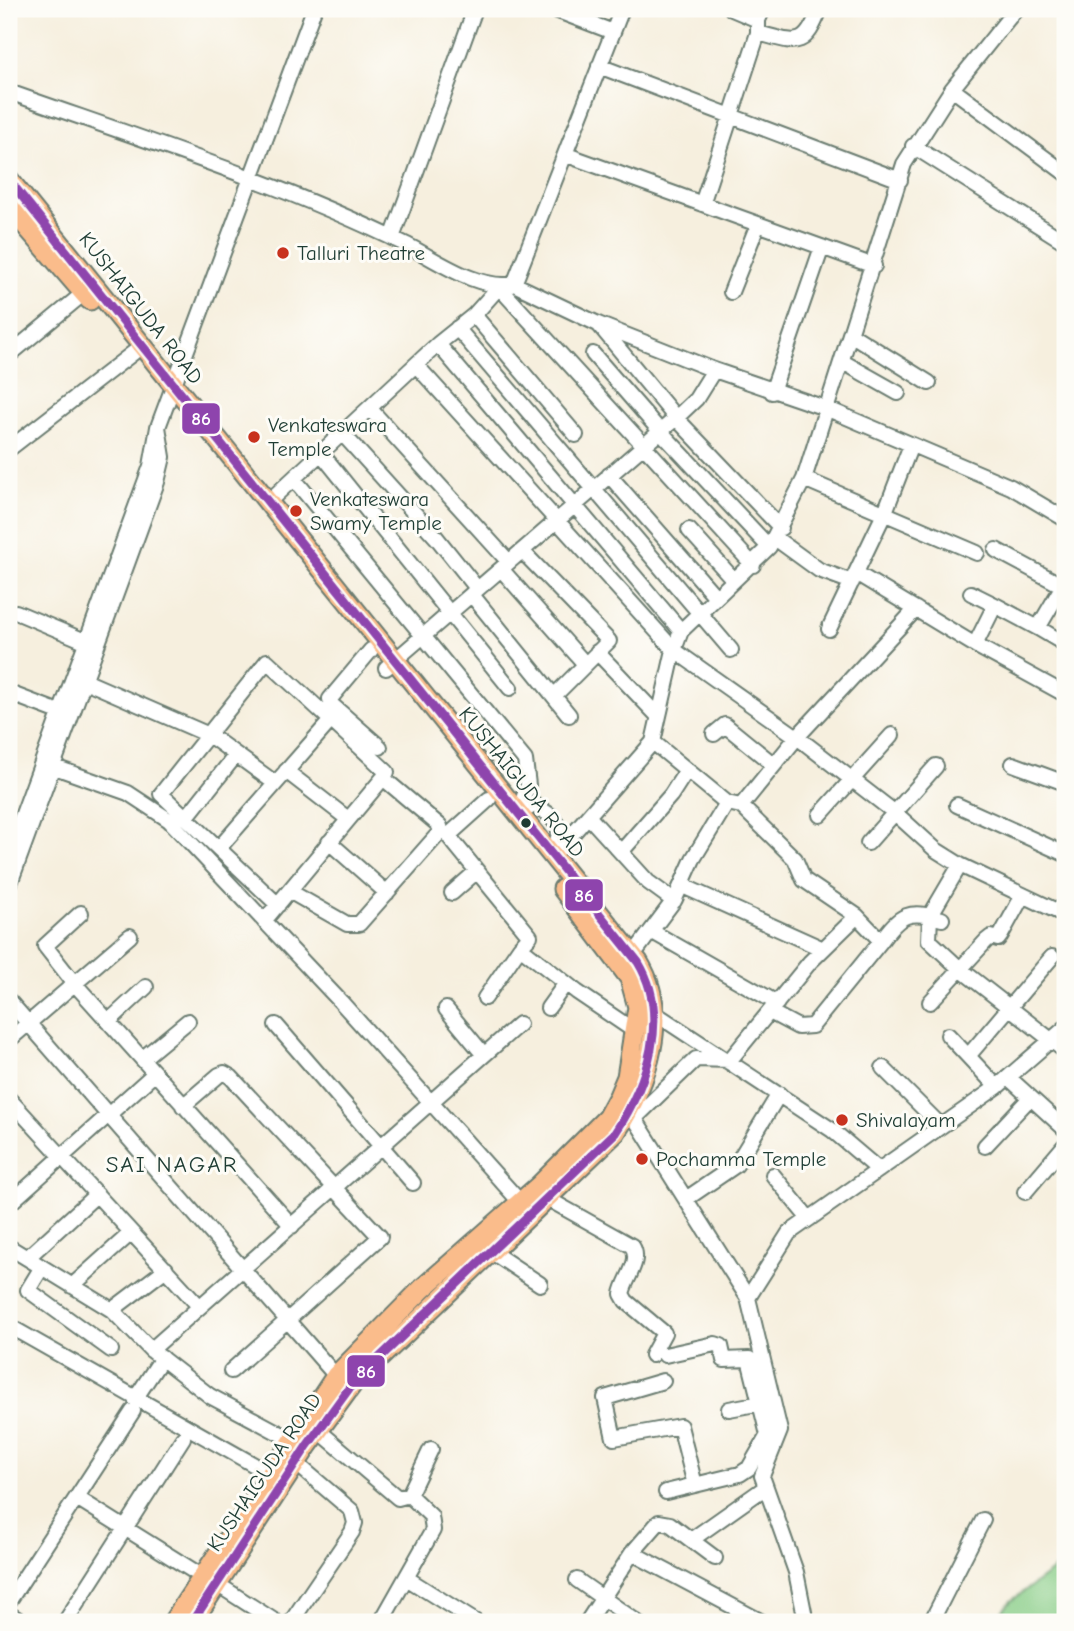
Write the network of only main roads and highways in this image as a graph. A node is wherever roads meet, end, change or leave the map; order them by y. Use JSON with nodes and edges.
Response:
{"nodes":[{"id":1,"x":9,"y":180,"type":"edge"},
{"id":2,"x":9,"y":206,"type":"edge"},
{"id":3,"x":171,"y":391,"type":"junction"},
{"id":4,"x":390,"y":665,"type":"junction"},
{"id":5,"x":628,"y":1108,"type":"junction"},
{"id":6,"x":210,"y":1581,"type":"junction"},
{"id":7,"x":173,"y":1622,"type":"edge"},
{"id":8,"x":192,"y":1622,"type":"edge"}],
"edges":[{"from":1,"to":3,"type":"main road","name":"KUSHAIGUDA ROAD"},
{"from":2,"to":3,"type":"main road","name":"KUSHAIGUDA ROAD"},
{"from":3,"to":4,"type":"main road","name":"KUSHAIGUDA ROAD"},
{"from":3,"to":4,"type":"main road","name":"KUSHAIGUDA ROAD"},
{"from":4,"to":5,"type":"main road","name":"KUSHAIGUDA ROAD"},
{"from":4,"to":5,"type":"main road","name":"KUSHAIGUDA ROAD"},
{"from":5,"to":6,"type":"main road","name":"KUSHAIGUDA ROAD"},
{"from":5,"to":6,"type":"main road","name":"KUSHAIGUDA ROAD"},
{"from":6,"to":7,"type":"main road"},
{"from":6,"to":8,"type":"main road"}]}
